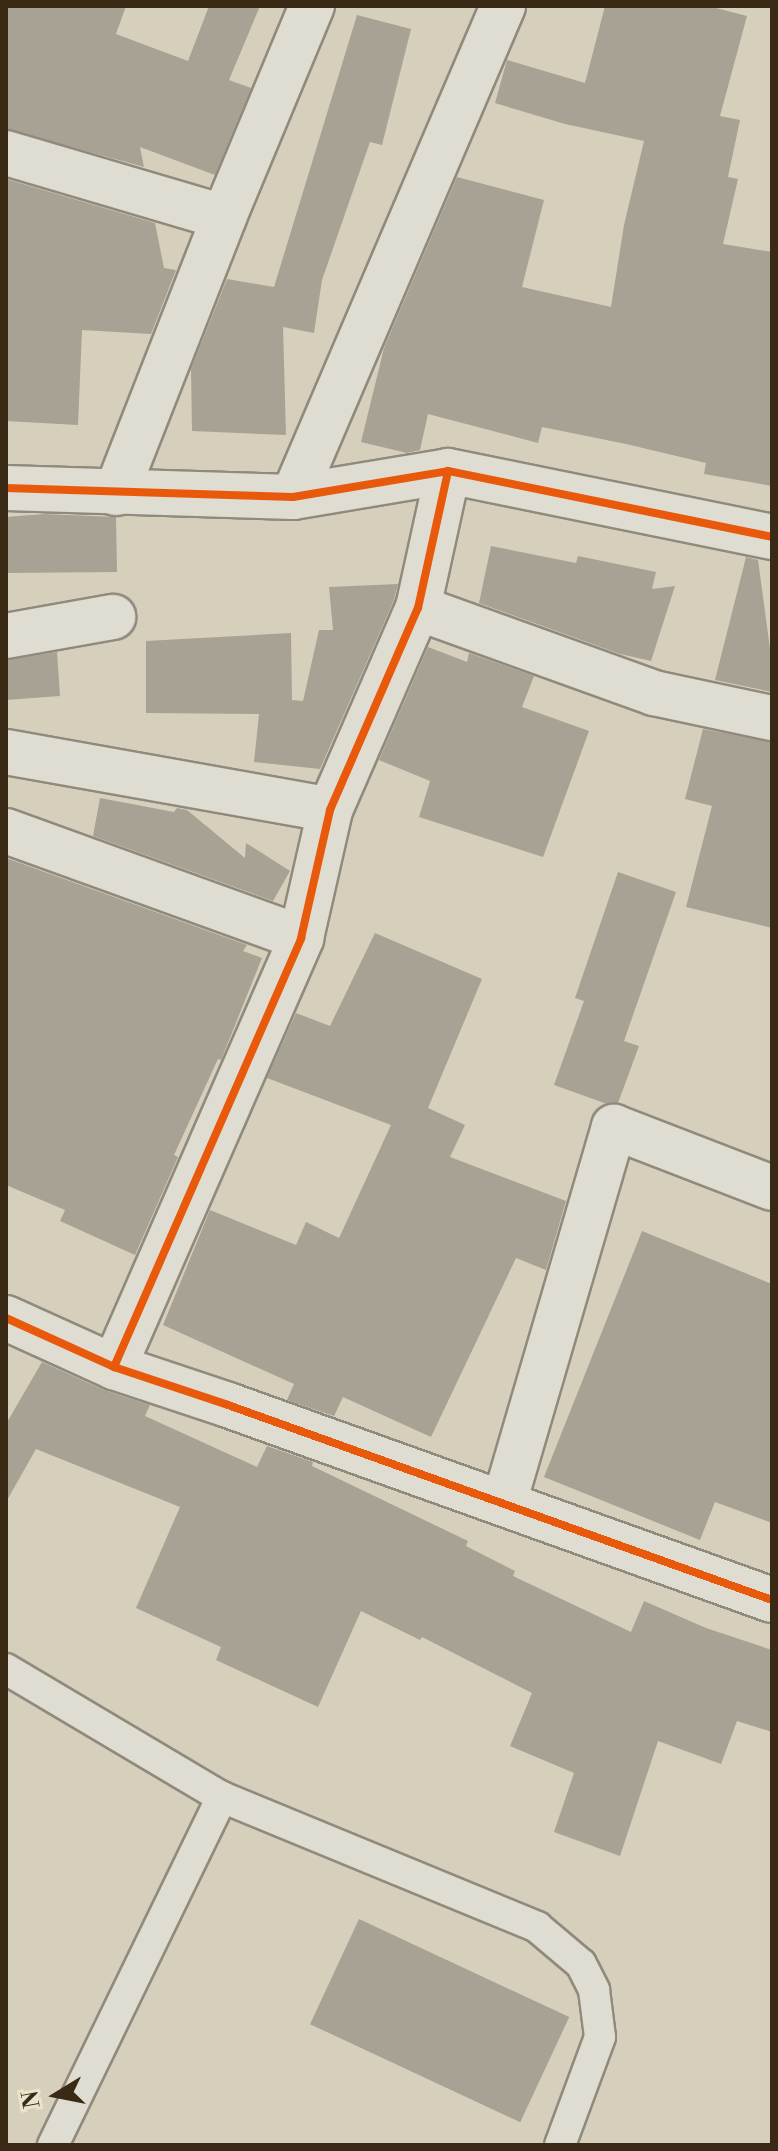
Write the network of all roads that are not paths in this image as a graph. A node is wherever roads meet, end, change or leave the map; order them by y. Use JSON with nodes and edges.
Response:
{"nodes":[{"id":1,"x":312,"y":6,"type":"edge"},
{"id":2,"x":490,"y":11,"type":"edge"},
{"id":3,"x":6,"y":153,"type":"edge"},
{"id":4,"x":224,"y":217,"type":"junction"},
{"id":5,"x":448,"y":471,"type":"junction"},
{"id":6,"x":6,"y":488,"type":"edge"},
{"id":7,"x":116,"y":493,"type":"junction"},
{"id":8,"x":293,"y":497,"type":"junction"},
{"id":9,"x":772,"y":537,"type":"edge"},
{"id":10,"x":418,"y":608,"type":"junction"},
{"id":11,"x":113,"y":617,"type":"dead end"},
{"id":12,"x":6,"y":636,"type":"edge"},
{"id":13,"x":772,"y":718,"type":"edge"},
{"id":14,"x":6,"y":752,"type":"edge"},
{"id":15,"x":330,"y":810,"type":"junction"},
{"id":16,"x":6,"y":831,"type":"edge"},
{"id":17,"x":301,"y":938,"type":"junction"},
{"id":18,"x":772,"y":1188,"type":"edge"},
{"id":19,"x":6,"y":1318,"type":"edge"},
{"id":20,"x":114,"y":1367,"type":"junction"},
{"id":21,"x":504,"y":1503,"type":"junction"},
{"id":22,"x":772,"y":1600,"type":"edge"},
{"id":23,"x":6,"y":1669,"type":"edge"},
{"id":24,"x":222,"y":1797,"type":"junction"},
{"id":25,"x":53,"y":2145,"type":"edge"},
{"id":26,"x":560,"y":2145,"type":"edge"}],
"edges":[{"from":1,"to":4,"type":"street"},
{"from":2,"to":8,"type":"street"},
{"from":3,"to":4,"type":"street"},
{"from":4,"to":7,"type":"street"},
{"from":5,"to":8,"type":"street"},
{"from":5,"to":9,"type":"street"},
{"from":5,"to":10,"type":"street"},
{"from":6,"to":7,"type":"street"},
{"from":7,"to":8,"type":"street"},
{"from":10,"to":13,"type":"street"},
{"from":10,"to":15,"type":"street"},
{"from":11,"to":12,"type":"street"},
{"from":14,"to":15,"type":"street"},
{"from":15,"to":17,"type":"street"},
{"from":16,"to":17,"type":"street"},
{"from":17,"to":20,"type":"street"},
{"from":18,"to":21,"type":"street"},
{"from":19,"to":20,"type":"street"},
{"from":20,"to":21,"type":"street"},
{"from":21,"to":22,"type":"street"},
{"from":23,"to":24,"type":"lane"},
{"from":24,"to":25,"type":"lane"},
{"from":24,"to":26,"type":"lane"}]}
